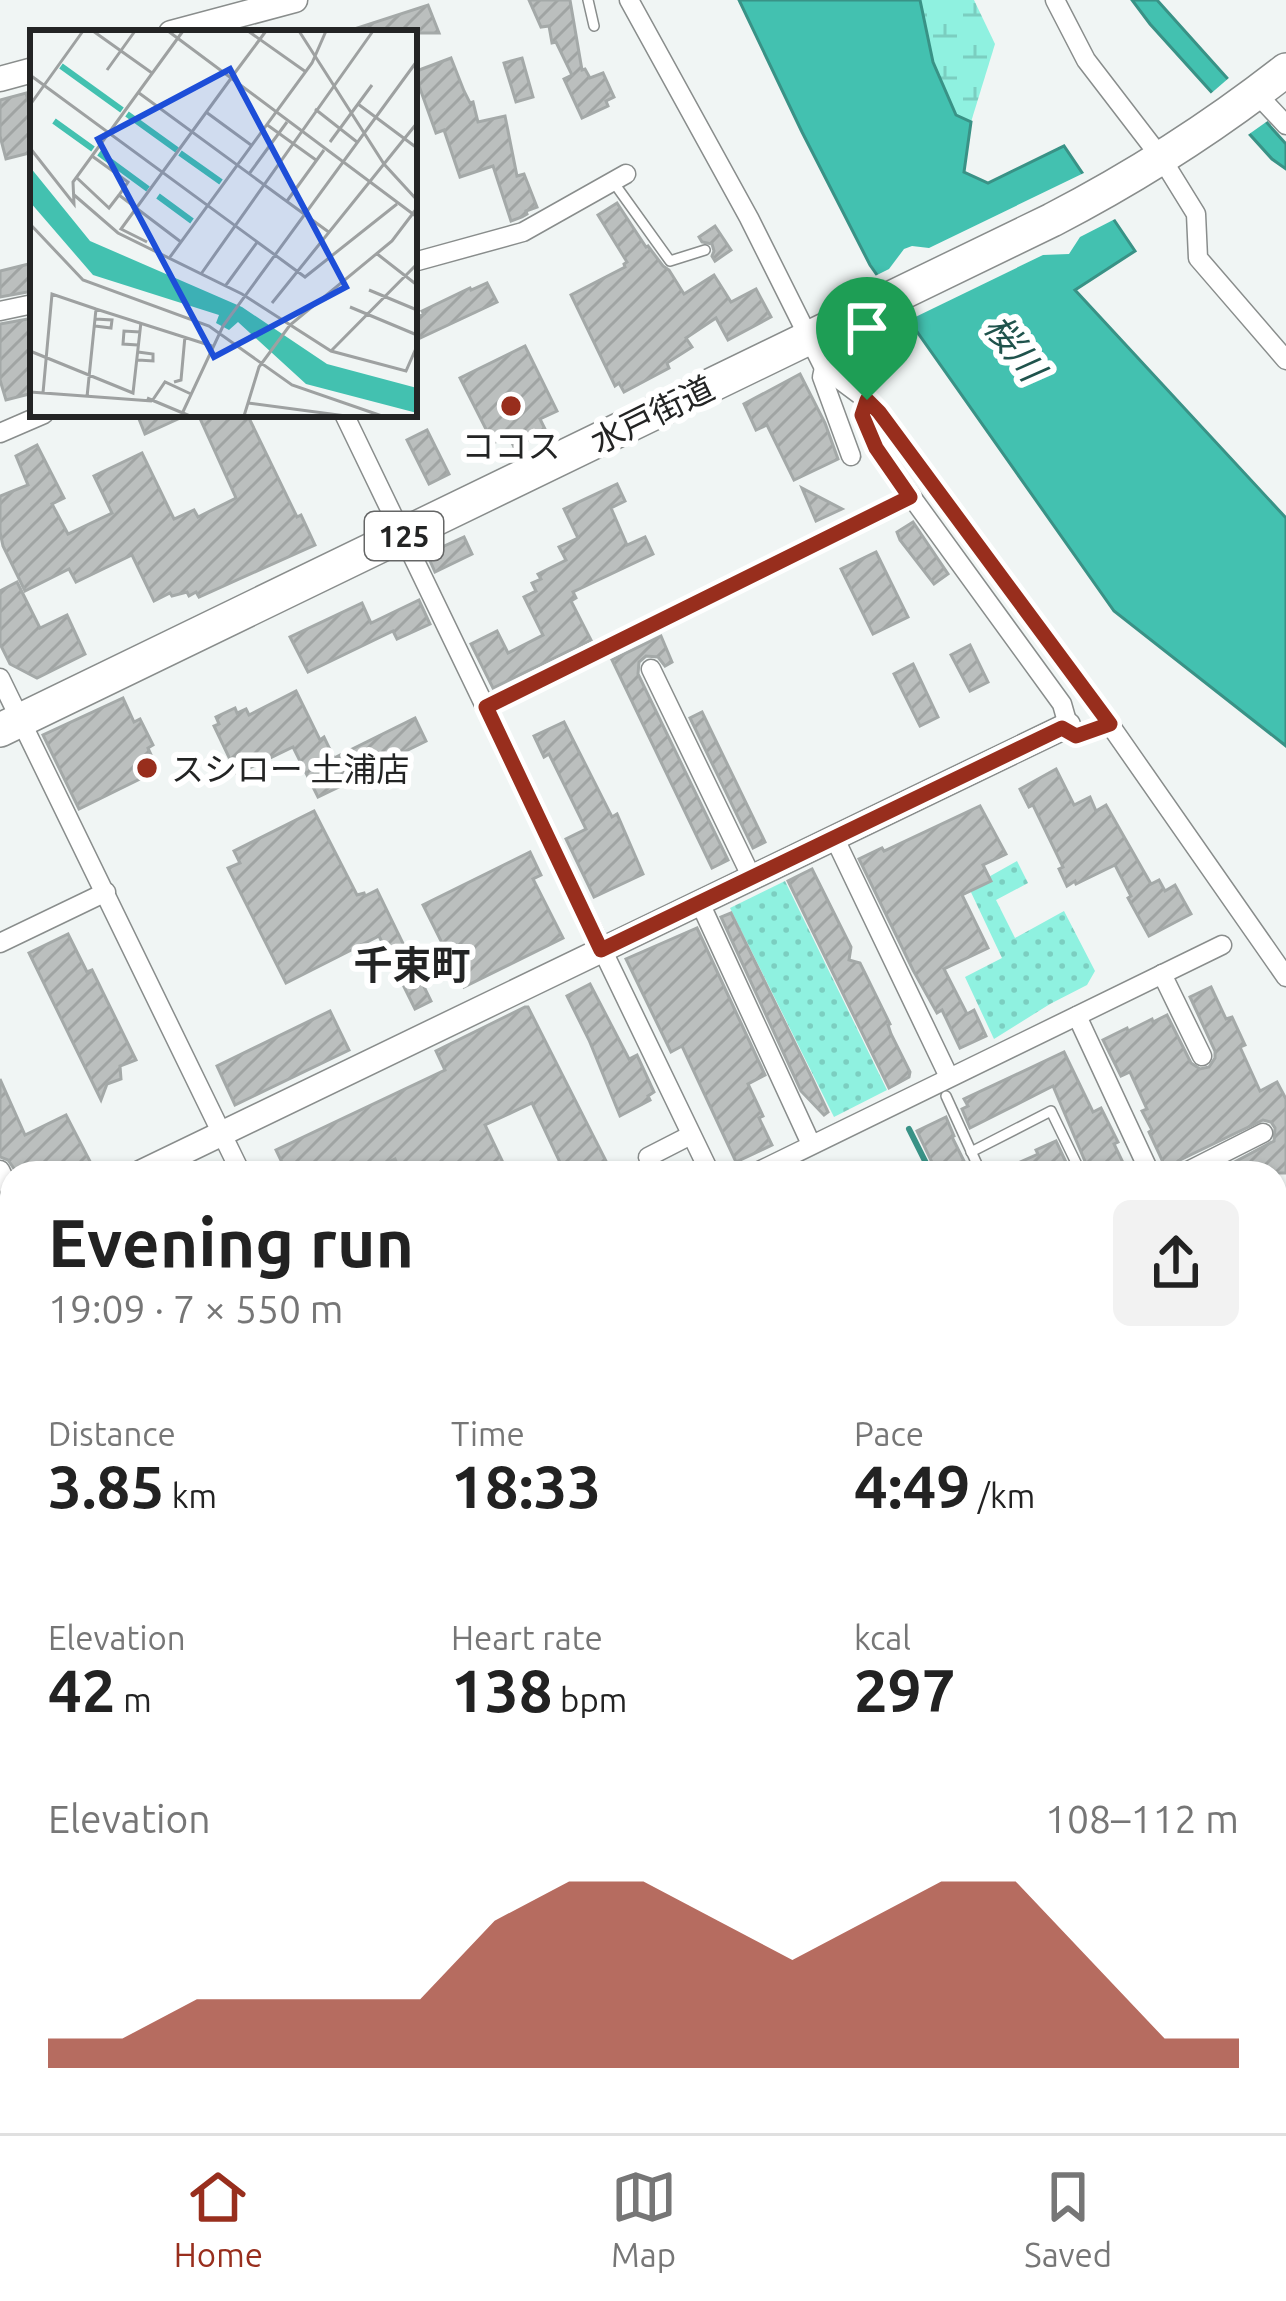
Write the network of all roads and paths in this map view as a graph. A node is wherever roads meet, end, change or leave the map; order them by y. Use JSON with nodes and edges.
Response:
{"nodes":[{"id":1,"x":295,"y":0,"type":"edge"},
{"id":2,"x":588,"y":0,"type":"edge"},
{"id":3,"x":628,"y":0,"type":"edge"},
{"id":4,"x":1055,"y":0,"type":"edge"},
{"id":5,"x":266,"y":4,"type":"edge"},
{"id":6,"x":594,"y":26,"type":"dead end"},
{"id":7,"x":187,"y":30,"type":"edge"},
{"id":8,"x":1286,"y":70,"type":"edge"},
{"id":9,"x":30,"y":71,"type":"edge"},
{"id":10,"x":0,"y":79,"type":"edge"},
{"id":11,"x":1242,"y":103,"type":"junction"},
{"id":12,"x":1286,"y":125,"type":"edge"},
{"id":13,"x":1152,"y":165,"type":"junction"},
{"id":14,"x":620,"y":177,"type":"joint"},
{"id":15,"x":705,"y":250,"type":"dead end"},
{"id":16,"x":417,"y":261,"type":"edge"},
{"id":17,"x":30,"y":305,"type":"edge"},
{"id":18,"x":0,"y":311,"type":"edge"},
{"id":19,"x":820,"y":345,"type":"junction"},
{"id":20,"x":1286,"y":360,"type":"edge"},
{"id":21,"x":867,"y":400,"type":"junction"},
{"id":22,"x":37,"y":417,"type":"edge"},
{"id":23,"x":345,"y":417,"type":"edge"},
{"id":24,"x":0,"y":434,"type":"edge"},
{"id":25,"x":851,"y":457,"type":"dead end"},
{"id":26,"x":910,"y":497,"type":"junction"},
{"id":27,"x":404,"y":536,"type":"junction"},
{"id":28,"x":651,"y":669,"type":"dead end"},
{"id":29,"x":0,"y":678,"type":"edge"},
{"id":30,"x":486,"y":707,"type":"junction"},
{"id":31,"x":1110,"y":724,"type":"junction"},
{"id":32,"x":10,"y":725,"type":"edge"},
{"id":33,"x":1065,"y":727,"type":"junction"},
{"id":34,"x":835,"y":839,"type":"junction"},
{"id":35,"x":752,"y":878,"type":"junction"},
{"id":36,"x":106,"y":892,"type":"junction"},
{"id":37,"x":700,"y":903,"type":"junction"},
{"id":38,"x":0,"y":943,"type":"edge"},
{"id":39,"x":1222,"y":945,"type":"dead end"},
{"id":40,"x":601,"y":950,"type":"junction"},
{"id":41,"x":1162,"y":974,"type":"junction"},
{"id":42,"x":1286,"y":977,"type":"edge"},
{"id":43,"x":1077,"y":1016,"type":"junction"},
{"id":44,"x":1202,"y":1056,"type":"dead end"},
{"id":45,"x":948,"y":1087,"type":"junction"},
{"id":46,"x":221,"y":1133,"type":"junction"},
{"id":47,"x":1263,"y":1133,"type":"dead end"},
{"id":48,"x":691,"y":1135,"type":"junction"},
{"id":49,"x":811,"y":1144,"type":"junction"},
{"id":50,"x":971,"y":1152,"type":"junction"},
{"id":51,"x":649,"y":1157,"type":"dead end"},
{"id":52,"x":164,"y":1161,"type":"edge"},
{"id":53,"x":235,"y":1161,"type":"edge"},
{"id":54,"x":704,"y":1161,"type":"edge"},
{"id":55,"x":778,"y":1161,"type":"edge"},
{"id":56,"x":975,"y":1161,"type":"edge"},
{"id":57,"x":1076,"y":1161,"type":"edge"},
{"id":58,"x":1144,"y":1161,"type":"edge"},
{"id":59,"x":1208,"y":1161,"type":"edge"}],
"edges":[{"from":1,"to":5,"type":"street"},
{"from":2,"to":6,"type":"lane"},
{"from":3,"to":19,"type":"street"},
{"from":4,"to":13,"type":"street"},
{"from":5,"to":7,"type":"street"},
{"from":8,"to":11,"type":"highway","name":"水戸街道","number":"125"},
{"from":9,"to":10,"type":"street"},
{"from":11,"to":12,"type":"street"},
{"from":11,"to":13,"type":"highway","name":"水戸街道","number":"125"},
{"from":13,"to":19,"type":"highway","name":"水戸街道","number":"125"},
{"from":13,"to":20,"type":"street"},
{"from":14,"to":15,"type":"lane"},
{"from":14,"to":16,"type":"street"},
{"from":17,"to":18,"type":"street"},
{"from":19,"to":21,"type":"street"},
{"from":19,"to":25,"type":"street"},
{"from":19,"to":27,"type":"highway","name":"水戸街道","number":"125"},
{"from":21,"to":26,"type":"street"},
{"from":21,"to":31,"type":"street"},
{"from":22,"to":24,"type":"street"},
{"from":23,"to":27,"type":"street"},
{"from":26,"to":30,"type":"street"},
{"from":26,"to":33,"type":"street"},
{"from":27,"to":30,"type":"street"},
{"from":27,"to":32,"type":"highway","name":"水戸街道","number":"125"},
{"from":28,"to":35,"type":"street"},
{"from":29,"to":32,"type":"street"},
{"from":30,"to":40,"type":"street"},
{"from":31,"to":33,"type":"street"},
{"from":31,"to":42,"type":"street"},
{"from":32,"to":36,"type":"street"},
{"from":33,"to":34,"type":"street"},
{"from":34,"to":35,"type":"street"},
{"from":34,"to":45,"type":"street"},
{"from":35,"to":37,"type":"street"},
{"from":36,"to":38,"type":"street"},
{"from":36,"to":46,"type":"street"},
{"from":37,"to":40,"type":"street"},
{"from":37,"to":49,"type":"street"},
{"from":39,"to":41,"type":"street"},
{"from":40,"to":46,"type":"street"},
{"from":40,"to":48,"type":"street"},
{"from":41,"to":43,"type":"street"},
{"from":41,"to":44,"type":"street"},
{"from":43,"to":45,"type":"street"},
{"from":43,"to":58,"type":"street"},
{"from":45,"to":49,"type":"street"},
{"from":45,"to":50,"type":"lane"},
{"from":46,"to":52,"type":"street"},
{"from":46,"to":53,"type":"street"},
{"from":47,"to":59,"type":"street"},
{"from":48,"to":51,"type":"street"},
{"from":48,"to":54,"type":"street"},
{"from":49,"to":55,"type":"street"},
{"from":50,"to":56,"type":"lane"},
{"from":50,"to":57,"type":"lane"}]}
